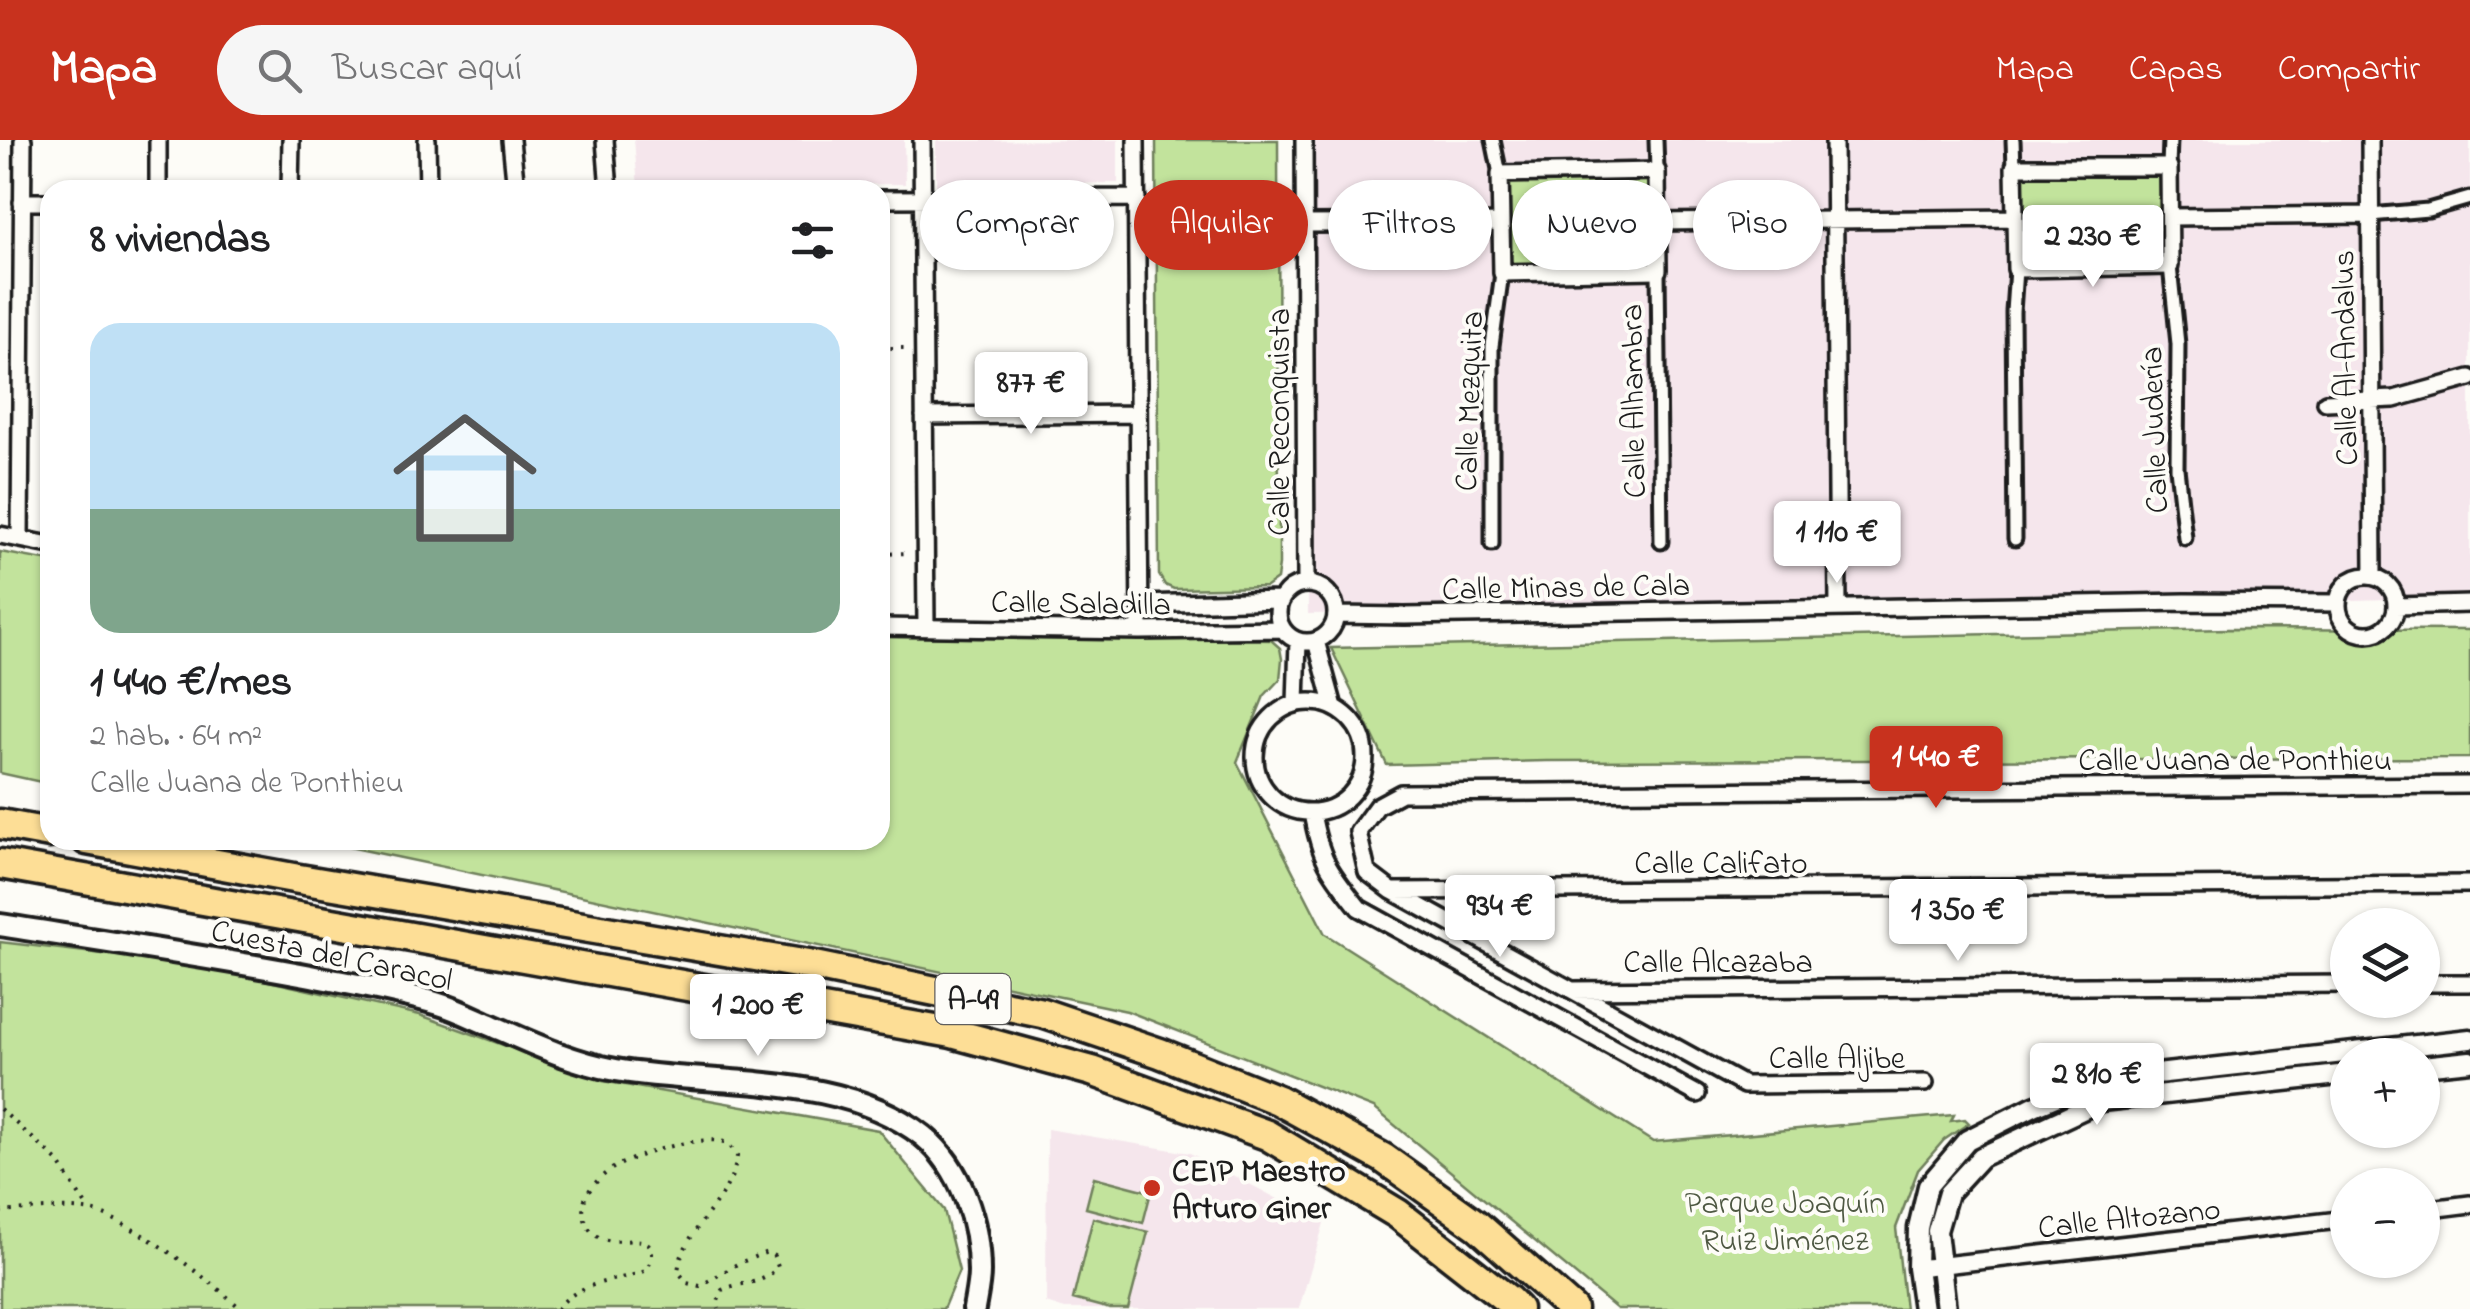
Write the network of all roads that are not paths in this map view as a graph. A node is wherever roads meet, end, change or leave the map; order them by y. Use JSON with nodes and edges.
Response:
{"nodes":[{"id":1,"x":23,"y":140,"type":"edge"},
{"id":2,"x":158,"y":140,"type":"edge"},
{"id":3,"x":291,"y":140,"type":"edge"},
{"id":4,"x":427,"y":140,"type":"edge"},
{"id":5,"x":511,"y":140,"type":"edge"},
{"id":6,"x":605,"y":140,"type":"edge"},
{"id":7,"x":922,"y":140,"type":"edge"},
{"id":8,"x":1136,"y":140,"type":"edge"},
{"id":9,"x":1304,"y":140,"type":"edge"},
{"id":10,"x":1492,"y":140,"type":"edge"},
{"id":11,"x":1656,"y":140,"type":"edge"},
{"id":12,"x":1834,"y":140,"type":"edge"},
{"id":13,"x":2013,"y":140,"type":"edge"},
{"id":14,"x":2170,"y":140,"type":"edge"},
{"id":15,"x":2370,"y":140,"type":"edge"},
{"id":16,"x":2169,"y":166,"type":"junction"},
{"id":17,"x":2014,"y":167,"type":"junction"},
{"id":18,"x":1657,"y":171,"type":"junction"},
{"id":19,"x":1500,"y":174,"type":"junction"},
{"id":20,"x":158,"y":180,"type":"edge"},
{"id":21,"x":290,"y":180,"type":"edge"},
{"id":22,"x":428,"y":180,"type":"edge"},
{"id":23,"x":515,"y":180,"type":"edge"},
{"id":24,"x":608,"y":180,"type":"edge"},
{"id":25,"x":922,"y":180,"type":"edge"},
{"id":26,"x":1137,"y":180,"type":"edge"},
{"id":27,"x":1305,"y":180,"type":"edge"},
{"id":28,"x":1657,"y":180,"type":"edge"},
{"id":29,"x":2470,"y":198,"type":"edge"},
{"id":30,"x":890,"y":199,"type":"edge"},
{"id":31,"x":920,"y":199,"type":"edge"},
{"id":32,"x":22,"y":202,"type":"junction"},
{"id":33,"x":40,"y":202,"type":"edge"},
{"id":34,"x":2370,"y":214,"type":"junction"},
{"id":35,"x":2170,"y":217,"type":"junction"},
{"id":36,"x":2015,"y":218,"type":"junction"},
{"id":37,"x":1835,"y":219,"type":"junction"},
{"id":38,"x":1500,"y":222,"type":"junction"},
{"id":39,"x":1673,"y":222,"type":"edge"},
{"id":40,"x":1308,"y":224,"type":"edge"},
{"id":41,"x":2170,"y":266,"type":"junction"},
{"id":42,"x":2016,"y":268,"type":"junction"},
{"id":43,"x":923,"y":270,"type":"edge"},
{"id":44,"x":1137,"y":270,"type":"edge"},
{"id":45,"x":1305,"y":270,"type":"edge"},
{"id":46,"x":1658,"y":270,"type":"joint"},
{"id":47,"x":1502,"y":273,"type":"junction"},
{"id":48,"x":2470,"y":378,"type":"edge"},
{"id":49,"x":2326,"y":402,"type":"dead end"},
{"id":50,"x":2372,"y":402,"type":"junction"},
{"id":51,"x":1138,"y":414,"type":"junction"},
{"id":52,"x":924,"y":416,"type":"junction"},
{"id":53,"x":0,"y":535,"type":"edge"},
{"id":54,"x":20,"y":538,"type":"junction"},
{"id":55,"x":2185,"y":538,"type":"dead end"},
{"id":56,"x":2015,"y":539,"type":"dead end"},
{"id":57,"x":40,"y":542,"type":"edge"},
{"id":58,"x":1661,"y":542,"type":"dead end"},
{"id":59,"x":1492,"y":544,"type":"dead end"},
{"id":60,"x":2373,"y":576,"type":"junction"},
{"id":61,"x":1306,"y":584,"type":"junction"},
{"id":62,"x":1280,"y":600,"type":"junction"},
{"id":63,"x":2338,"y":603,"type":"junction"},
{"id":64,"x":1140,"y":604,"type":"junction"},
{"id":65,"x":2470,"y":604,"type":"edge"},
{"id":66,"x":2397,"y":606,"type":"junction"},
{"id":67,"x":1838,"y":608,"type":"junction"},
{"id":68,"x":1336,"y":615,"type":"junction"},
{"id":69,"x":890,"y":626,"type":"edge"},
{"id":70,"x":926,"y":627,"type":"junction"},
{"id":71,"x":1282,"y":629,"type":"junction"},
{"id":72,"x":1140,"y":631,"type":"junction"},
{"id":73,"x":1298,"y":641,"type":"junction"},
{"id":74,"x":1316,"y":641,"type":"junction"},
{"id":75,"x":1296,"y":704,"type":"junction"},
{"id":76,"x":1334,"y":707,"type":"junction"},
{"id":77,"x":2470,"y":785,"type":"edge"},
{"id":78,"x":1401,"y":793,"type":"joint"},
{"id":79,"x":1312,"y":813,"type":"junction"},
{"id":80,"x":0,"y":824,"type":"edge"},
{"id":81,"x":40,"y":831,"type":"edge"},
{"id":82,"x":141,"y":850,"type":"edge"},
{"id":83,"x":0,"y":864,"type":"edge"},
{"id":84,"x":2470,"y":884,"type":"edge"},
{"id":85,"x":1392,"y":892,"type":"junction"},
{"id":86,"x":0,"y":925,"type":"edge"},
{"id":87,"x":2440,"y":983,"type":"edge"},
{"id":88,"x":2470,"y":983,"type":"edge"},
{"id":89,"x":2330,"y":984,"type":"edge"},
{"id":90,"x":1569,"y":990,"type":"junction"},
{"id":91,"x":2470,"y":1039,"type":"edge"},
{"id":92,"x":2470,"y":1061,"type":"edge"},
{"id":93,"x":2440,"y":1064,"type":"edge"},
{"id":94,"x":2330,"y":1076,"type":"edge"},
{"id":95,"x":1925,"y":1084,"type":"dead end"},
{"id":96,"x":1697,"y":1094,"type":"dead end"},
{"id":97,"x":2470,"y":1204,"type":"edge"},
{"id":98,"x":2440,"y":1208,"type":"edge"},
{"id":99,"x":2330,"y":1221,"type":"edge"},
{"id":100,"x":1941,"y":1265,"type":"junction"},
{"id":101,"x":1917,"y":1268,"type":"junction"},
{"id":102,"x":974,"y":1309,"type":"edge"},
{"id":103,"x":1517,"y":1309,"type":"edge"},
{"id":104,"x":1572,"y":1309,"type":"edge"},
{"id":105,"x":1923,"y":1309,"type":"edge"},
{"id":106,"x":1946,"y":1309,"type":"edge"}],
"edges":[{"from":1,"to":32,"type":"street"},
{"from":2,"to":20,"type":"street"},
{"from":3,"to":21,"type":"street"},
{"from":4,"to":22,"type":"street"},
{"from":5,"to":23,"type":"street"},
{"from":6,"to":24,"type":"street"},
{"from":7,"to":25,"type":"street"},
{"from":8,"to":26,"type":"street"},
{"from":9,"to":27,"type":"street","name":"Calle Reconquista"},
{"from":10,"to":19,"type":"street","name":"Calle Mezquita"},
{"from":11,"to":18,"type":"street","name":"Calle Alhambra"},
{"from":12,"to":37,"type":"street"},
{"from":13,"to":17,"type":"street"},
{"from":14,"to":16,"type":"street","name":"Calle Judería"},
{"from":15,"to":34,"type":"street","name":"Calle Al-Andalus"},
{"from":16,"to":17,"type":"street"},
{"from":16,"to":35,"type":"street","name":"Calle Judería"},
{"from":17,"to":36,"type":"street"},
{"from":18,"to":19,"type":"street"},
{"from":18,"to":28,"type":"street","name":"Calle Alhambra"},
{"from":19,"to":38,"type":"street","name":"Calle Mezquita"},
{"from":29,"to":34,"type":"street"},
{"from":30,"to":31,"type":"street"},
{"from":32,"to":33,"type":"street"},
{"from":32,"to":54,"type":"street"},
{"from":34,"to":35,"type":"street"},
{"from":34,"to":50,"type":"street","name":"Calle Al-Andalus"},
{"from":35,"to":41,"type":"street","name":"Calle Judería"},
{"from":36,"to":37,"type":"street"},
{"from":36,"to":42,"type":"street"},
{"from":37,"to":39,"type":"street"},
{"from":37,"to":67,"type":"street"},
{"from":38,"to":40,"type":"street"},
{"from":38,"to":47,"type":"street","name":"Calle Mezquita"},
{"from":41,"to":42,"type":"street"},
{"from":41,"to":55,"type":"street","name":"Calle Judería"},
{"from":42,"to":56,"type":"street"},
{"from":43,"to":52,"type":"street"},
{"from":44,"to":51,"type":"street"},
{"from":45,"to":61,"type":"street","name":"Calle Reconquista"},
{"from":46,"to":47,"type":"street"},
{"from":46,"to":58,"type":"street","name":"Calle Alhambra"},
{"from":47,"to":59,"type":"street","name":"Calle Mezquita"},
{"from":48,"to":50,"type":"street"},
{"from":49,"to":50,"type":"street"},
{"from":50,"to":60,"type":"street","name":"Calle Al-Andalus"},
{"from":51,"to":52,"type":"street"},
{"from":51,"to":64,"type":"street"},
{"from":52,"to":70,"type":"street"},
{"from":53,"to":54,"type":"street"},
{"from":54,"to":57,"type":"street"},
{"from":60,"to":63,"type":"street"},
{"from":60,"to":66,"type":"street"},
{"from":61,"to":62,"type":"street"},
{"from":61,"to":68,"type":"street"},
{"from":62,"to":64,"type":"street","name":"Calle Saladilla"},
{"from":62,"to":71,"type":"street"},
{"from":63,"to":66,"type":"street"},
{"from":63,"to":67,"type":"street","name":"Calle Minas de Cala"},
{"from":64,"to":72,"type":"street"},
{"from":65,"to":66,"type":"street"},
{"from":67,"to":68,"type":"street","name":"Calle Minas de Cala"},
{"from":68,"to":74,"type":"street"},
{"from":69,"to":70,"type":"street","name":"Calle Saladilla"},
{"from":70,"to":72,"type":"street","name":"Calle Saladilla"},
{"from":71,"to":72,"type":"street","name":"Calle Saladilla"},
{"from":71,"to":73,"type":"street"},
{"from":73,"to":74,"type":"street"},
{"from":73,"to":75,"type":"street"},
{"from":74,"to":76,"type":"street"},
{"from":75,"to":76,"type":"street"},
{"from":75,"to":79,"type":"street"},
{"from":76,"to":79,"type":"street"},
{"from":77,"to":78,"type":"street","name":"Calle Juana de Ponthieu"},
{"from":78,"to":85,"type":"street","name":"Calle Aljibe"},
{"from":79,"to":96,"type":"street"},
{"from":80,"to":81,"type":"highway"},
{"from":82,"to":104,"type":"highway","number":"A-49"},
{"from":83,"to":103,"type":"highway","number":"A-49"},
{"from":84,"to":85,"type":"street","name":"Calle Califato"},
{"from":85,"to":90,"type":"street","name":"Calle Aljibe"},
{"from":86,"to":102,"type":"main road","name":"Cuesta del Caracol"},
{"from":87,"to":88,"type":"street"},
{"from":89,"to":90,"type":"street","name":"Calle Alcazaba"},
{"from":90,"to":95,"type":"street","name":"Calle Aljibe"},
{"from":91,"to":101,"type":"street"},
{"from":92,"to":93,"type":"street"},
{"from":94,"to":100,"type":"street"},
{"from":97,"to":98,"type":"street"},
{"from":99,"to":100,"type":"street","name":"Calle Altozano"},
{"from":100,"to":101,"type":"street","name":"Calle Altozano"},
{"from":100,"to":106,"type":"street"},
{"from":101,"to":105,"type":"street"}]}
